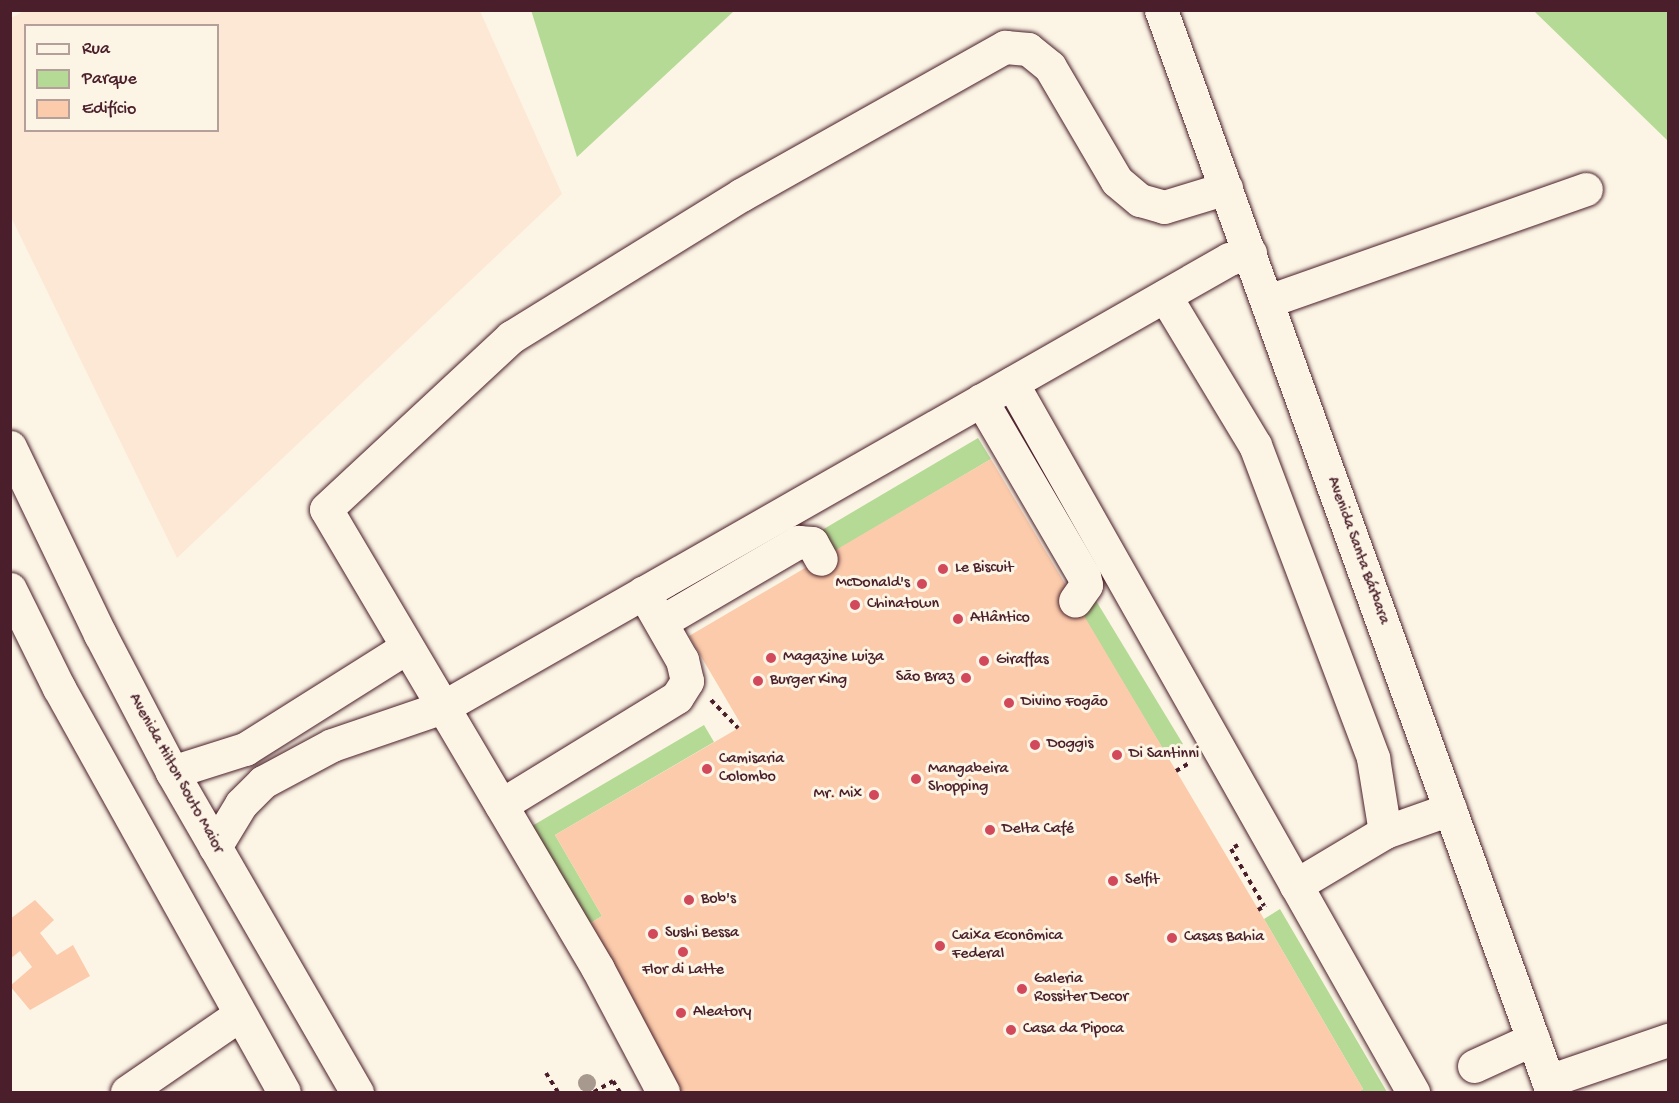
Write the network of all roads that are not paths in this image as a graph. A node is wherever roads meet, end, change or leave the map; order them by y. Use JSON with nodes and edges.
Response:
{"nodes":[{"id":1,"x":1161,"y":10,"type":"edge"},
{"id":2,"x":1226,"y":188,"type":"junction"},
{"id":3,"x":1586,"y":189,"type":"dead end"},
{"id":4,"x":1250,"y":253,"type":"junction"},
{"id":5,"x":1165,"y":296,"type":"junction"},
{"id":6,"x":1268,"y":301,"type":"junction"},
{"id":7,"x":1012,"y":383,"type":"junction"},
{"id":8,"x":981,"y":400,"type":"junction"},
{"id":9,"x":10,"y":447,"type":"edge"},
{"id":10,"x":821,"y":559,"type":"dead end"},
{"id":11,"x":10,"y":589,"type":"edge"},
{"id":12,"x":643,"y":592,"type":"junction"},
{"id":13,"x":1075,"y":601,"type":"dead end"},
{"id":14,"x":661,"y":622,"type":"junction"},
{"id":15,"x":407,"y":647,"type":"junction"},
{"id":16,"x":443,"y":707,"type":"junction"},
{"id":17,"x":172,"y":772,"type":"junction"},
{"id":18,"x":501,"y":805,"type":"junction"},
{"id":19,"x":1450,"y":809,"type":"junction"},
{"id":20,"x":1385,"y":832,"type":"junction"},
{"id":21,"x":215,"y":847,"type":"junction"},
{"id":22,"x":1284,"y":893,"type":"junction"},
{"id":23,"x":239,"y":1015,"type":"junction"},
{"id":24,"x":1533,"y":1039,"type":"junction"},
{"id":25,"x":1668,"y":1040,"type":"edge"},
{"id":26,"x":1474,"y":1066,"type":"dead end"},
{"id":27,"x":1550,"y":1087,"type":"edge"},
{"id":28,"x":128,"y":1092,"type":"edge"},
{"id":29,"x":284,"y":1092,"type":"edge"},
{"id":30,"x":357,"y":1092,"type":"edge"},
{"id":31,"x":663,"y":1092,"type":"edge"},
{"id":32,"x":1413,"y":1092,"type":"edge"}],
"edges":[{"from":1,"to":2,"type":"main road","name":"Avenida Santa Bárbara"},
{"from":2,"to":4,"type":"main road","name":"Avenida Santa Bárbara"},
{"from":2,"to":15,"type":"main road"},
{"from":3,"to":6,"type":"main road"},
{"from":4,"to":5,"type":"main road"},
{"from":4,"to":6,"type":"main road","name":"Avenida Santa Bárbara"},
{"from":5,"to":7,"type":"main road"},
{"from":5,"to":20,"type":"main road"},
{"from":6,"to":19,"type":"main road","name":"Avenida Santa Bárbara"},
{"from":7,"to":8,"type":"main road"},
{"from":7,"to":22,"type":"main road"},
{"from":8,"to":12,"type":"main road"},
{"from":8,"to":13,"type":"main road"},
{"from":9,"to":17,"type":"main road","name":"Avenida Hilton Souto Maior"},
{"from":10,"to":14,"type":"main road"},
{"from":11,"to":23,"type":"main road"},
{"from":12,"to":14,"type":"main road"},
{"from":12,"to":16,"type":"main road"},
{"from":14,"to":18,"type":"main road"},
{"from":15,"to":16,"type":"main road"},
{"from":15,"to":17,"type":"main road"},
{"from":16,"to":18,"type":"main road"},
{"from":16,"to":21,"type":"main road"},
{"from":17,"to":21,"type":"main road","name":"Avenida Hilton Souto Maior"},
{"from":18,"to":31,"type":"main road"},
{"from":19,"to":20,"type":"main road"},
{"from":19,"to":24,"type":"main road","name":"Avenida Santa Bárbara"},
{"from":20,"to":22,"type":"main road"},
{"from":21,"to":30,"type":"main road","name":"Avenida Hilton Souto Maior"},
{"from":22,"to":32,"type":"main road"},
{"from":23,"to":28,"type":"main road"},
{"from":23,"to":29,"type":"main road"},
{"from":24,"to":26,"type":"main road"},
{"from":24,"to":27,"type":"main road","name":"Avenida Santa Bárbara"},
{"from":25,"to":27,"type":"main road"}]}
